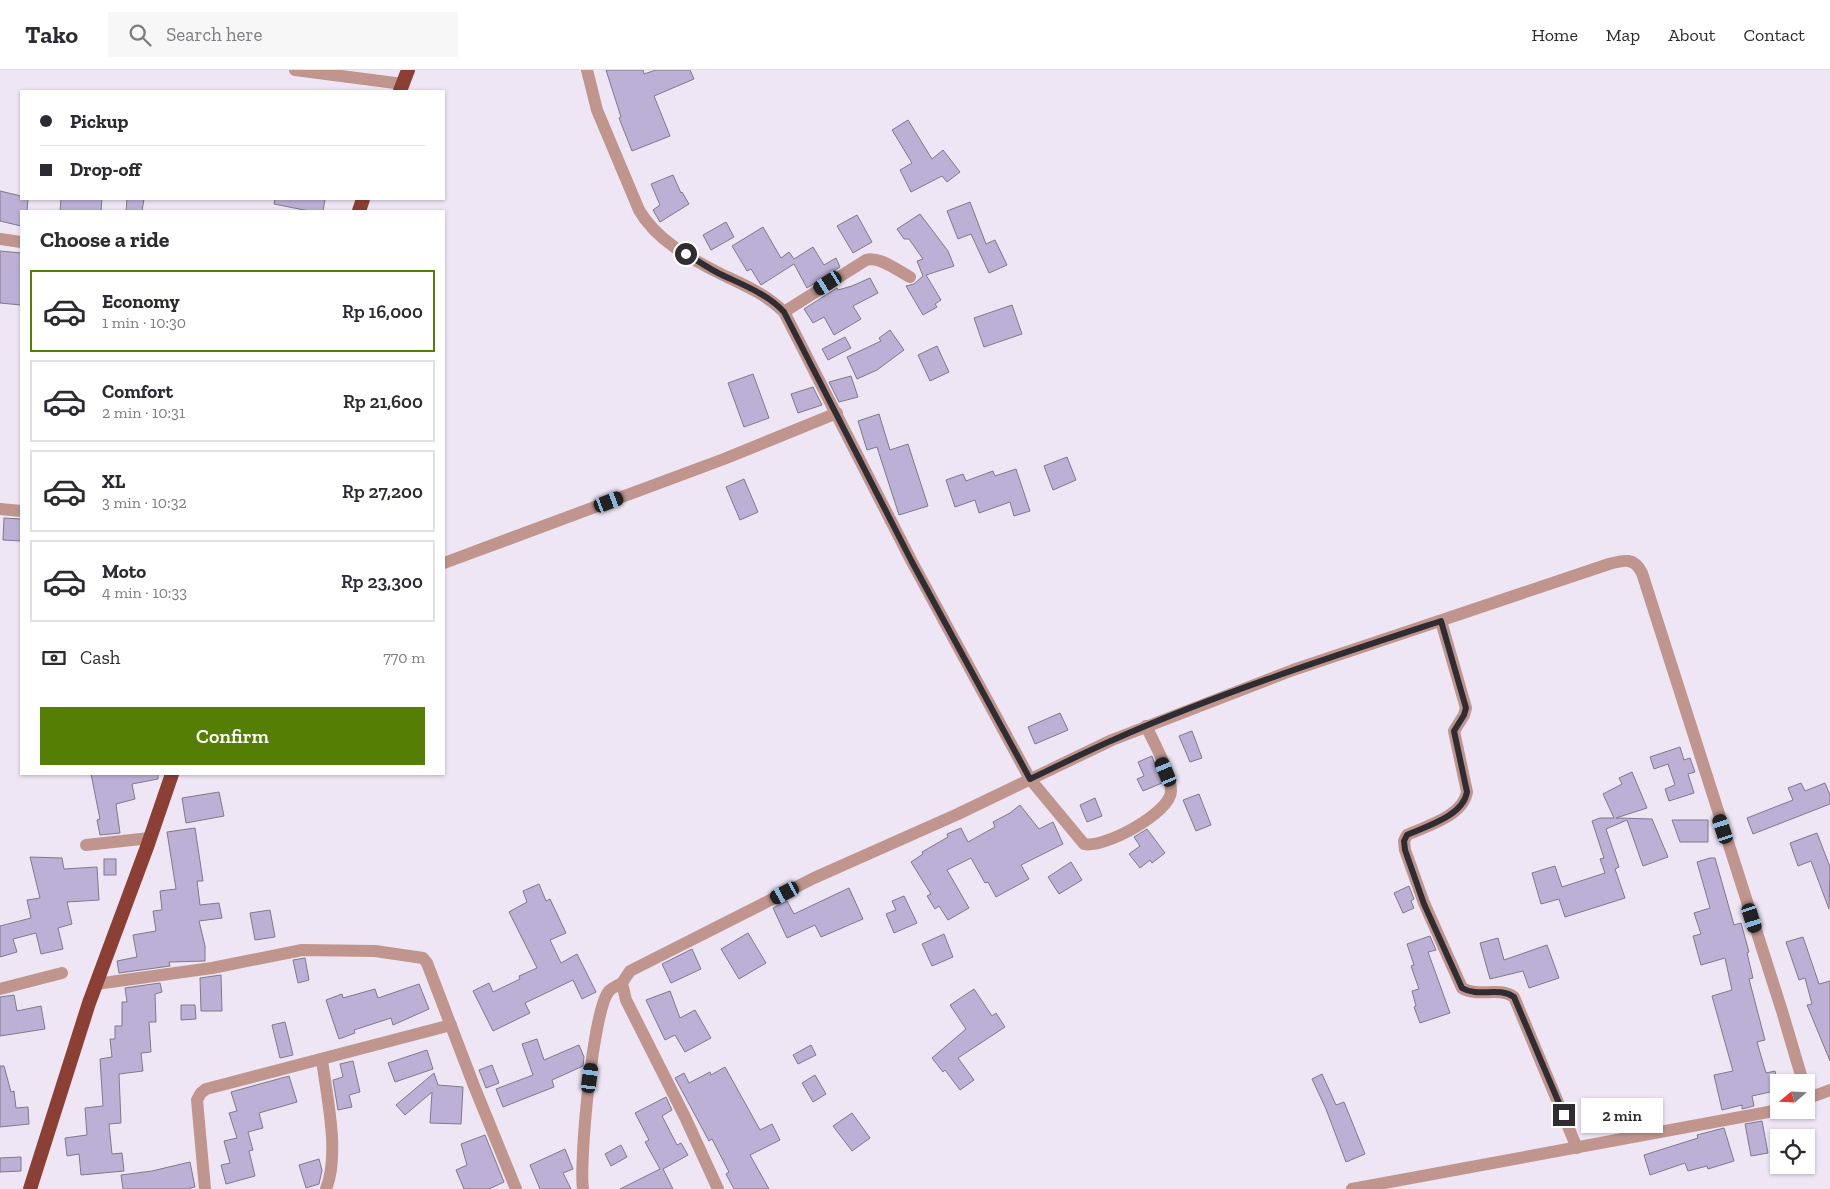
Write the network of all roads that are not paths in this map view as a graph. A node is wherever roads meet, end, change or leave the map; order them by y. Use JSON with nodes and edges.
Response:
{"nodes":[{"id":1,"x":295,"y":70,"type":"edge"},
{"id":2,"x":408,"y":70,"type":"edge"},
{"id":3,"x":587,"y":70,"type":"edge"},
{"id":4,"x":402,"y":88,"type":"edge"},
{"id":5,"x":0,"y":239,"type":"edge"},
{"id":6,"x":20,"y":242,"type":"edge"},
{"id":7,"x":910,"y":277,"type":"dead end"},
{"id":8,"x":784,"y":312,"type":"junction"},
{"id":9,"x":837,"y":413,"type":"junction"},
{"id":10,"x":0,"y":508,"type":"edge"},
{"id":11,"x":20,"y":512,"type":"edge"},
{"id":12,"x":445,"y":563,"type":"edge"},
{"id":13,"x":1441,"y":621,"type":"junction"},
{"id":14,"x":1146,"y":726,"type":"junction"},
{"id":15,"x":172,"y":775,"type":"edge"},
{"id":16,"x":1030,"y":779,"type":"junction"},
{"id":17,"x":150,"y":838,"type":"junction"},
{"id":18,"x":86,"y":845,"type":"dead end"},
{"id":19,"x":62,"y":973,"type":"dead end"},
{"id":20,"x":622,"y":983,"type":"junction"},
{"id":21,"x":96,"y":984,"type":"junction"},
{"id":22,"x":0,"y":989,"type":"edge"},
{"id":23,"x":451,"y":1025,"type":"junction"},
{"id":24,"x":322,"y":1060,"type":"junction"},
{"id":25,"x":1801,"y":1074,"type":"edge"},
{"id":26,"x":1830,"y":1090,"type":"edge"},
{"id":27,"x":1815,"y":1095,"type":"edge"},
{"id":28,"x":1770,"y":1112,"type":"edge"},
{"id":29,"x":1578,"y":1148,"type":"junction"},
{"id":30,"x":30,"y":1189,"type":"edge"},
{"id":31,"x":205,"y":1189,"type":"edge"},
{"id":32,"x":326,"y":1189,"type":"edge"},
{"id":33,"x":516,"y":1189,"type":"edge"},
{"id":34,"x":583,"y":1189,"type":"edge"},
{"id":35,"x":718,"y":1189,"type":"edge"},
{"id":36,"x":1352,"y":1189,"type":"edge"}],
"edges":[{"from":1,"to":4,"type":"street"},
{"from":2,"to":4,"type":"highway"},
{"from":3,"to":8,"type":"street"},
{"from":5,"to":6,"type":"street"},
{"from":7,"to":8,"type":"street"},
{"from":8,"to":9,"type":"street"},
{"from":9,"to":12,"type":"street"},
{"from":9,"to":16,"type":"street"},
{"from":10,"to":11,"type":"street"},
{"from":13,"to":14,"type":"street"},
{"from":13,"to":25,"type":"street"},
{"from":13,"to":29,"type":"street"},
{"from":14,"to":16,"type":"street"},
{"from":14,"to":16,"type":"street"},
{"from":15,"to":17,"type":"highway"},
{"from":16,"to":20,"type":"street"},
{"from":17,"to":18,"type":"street"},
{"from":17,"to":21,"type":"highway"},
{"from":19,"to":22,"type":"street"},
{"from":20,"to":34,"type":"street"},
{"from":20,"to":35,"type":"street"},
{"from":21,"to":23,"type":"street"},
{"from":21,"to":30,"type":"highway"},
{"from":23,"to":24,"type":"street"},
{"from":23,"to":33,"type":"street"},
{"from":24,"to":31,"type":"street"},
{"from":24,"to":32,"type":"street"},
{"from":26,"to":27,"type":"street"},
{"from":28,"to":29,"type":"street"},
{"from":29,"to":36,"type":"street"}]}
